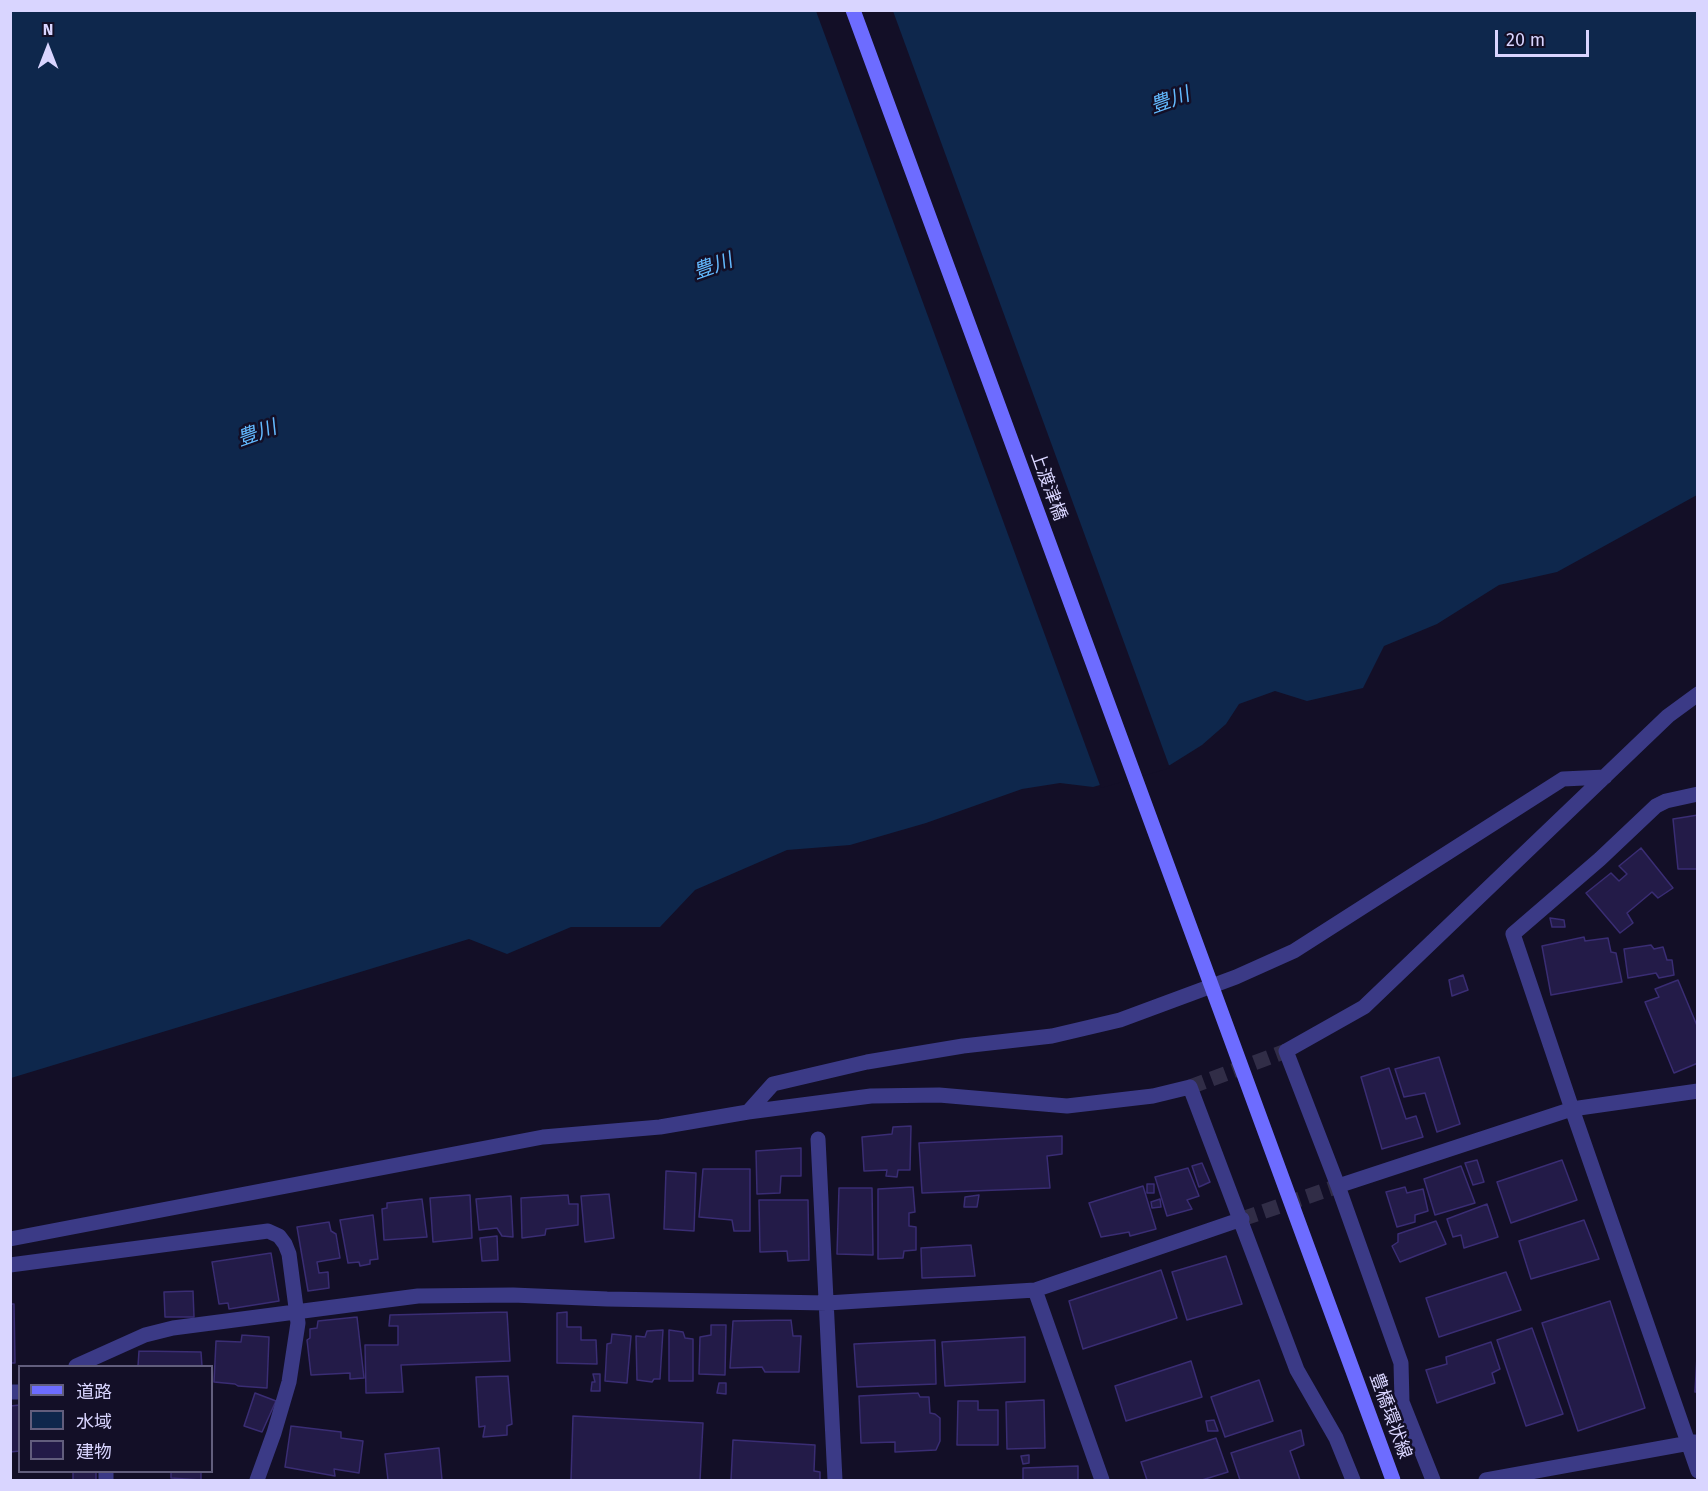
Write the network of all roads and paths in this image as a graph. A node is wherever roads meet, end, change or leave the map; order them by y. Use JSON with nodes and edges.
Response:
{"nodes":[{"id":1,"x":853,"y":10,"type":"edge"},
{"id":2,"x":1698,"y":694,"type":"edge"},
{"id":3,"x":1605,"y":777,"type":"junction"},
{"id":4,"x":1698,"y":794,"type":"edge"},
{"id":5,"x":1209,"y":980,"type":"junction"},
{"id":6,"x":1698,"y":1090,"type":"edge"},
{"id":7,"x":1572,"y":1109,"type":"junction"},
{"id":8,"x":748,"y":1112,"type":"junction"},
{"id":9,"x":818,"y":1139,"type":"dead end"},
{"id":10,"x":1338,"y":1186,"type":"junction"},
{"id":11,"x":1242,"y":1219,"type":"junction"},
{"id":12,"x":10,"y":1239,"type":"edge"},
{"id":13,"x":10,"y":1265,"type":"edge"},
{"id":14,"x":1035,"y":1290,"type":"junction"},
{"id":15,"x":827,"y":1303,"type":"junction"},
{"id":16,"x":296,"y":1311,"type":"junction"},
{"id":17,"x":99,"y":1361,"type":"edge"},
{"id":18,"x":80,"y":1365,"type":"edge"},
{"id":19,"x":1351,"y":1366,"type":"joint"},
{"id":20,"x":1692,"y":1442,"type":"edge"},
{"id":21,"x":1698,"y":1471,"type":"edge"},
{"id":22,"x":257,"y":1480,"type":"edge"},
{"id":23,"x":835,"y":1480,"type":"edge"},
{"id":24,"x":1102,"y":1480,"type":"edge"},
{"id":25,"x":1353,"y":1480,"type":"edge"},
{"id":26,"x":1393,"y":1480,"type":"edge"},
{"id":27,"x":1433,"y":1480,"type":"edge"},
{"id":28,"x":1486,"y":1480,"type":"edge"}],
"edges":[{"from":1,"to":5,"type":"main road","name":"上渡津橋"},
{"from":2,"to":3,"type":"street"},
{"from":3,"to":5,"type":"street"},
{"from":3,"to":10,"type":"street"},
{"from":4,"to":7,"type":"street"},
{"from":5,"to":8,"type":"street"},
{"from":5,"to":19,"type":"main road","name":"上渡津橋"},
{"from":6,"to":7,"type":"street"},
{"from":7,"to":10,"type":"street"},
{"from":7,"to":20,"type":"street"},
{"from":8,"to":11,"type":"street"},
{"from":8,"to":12,"type":"street"},
{"from":9,"to":15,"type":"street"},
{"from":10,"to":27,"type":"street"},
{"from":11,"to":14,"type":"street"},
{"from":11,"to":25,"type":"street"},
{"from":13,"to":16,"type":"street"},
{"from":14,"to":15,"type":"street"},
{"from":14,"to":24,"type":"street"},
{"from":15,"to":16,"type":"street"},
{"from":15,"to":23,"type":"street"},
{"from":16,"to":17,"type":"street"},
{"from":16,"to":22,"type":"street"},
{"from":17,"to":18,"type":"street"},
{"from":19,"to":26,"type":"main road","name":"豊橋環状線"},
{"from":20,"to":21,"type":"street"},
{"from":20,"to":28,"type":"street"}]}
